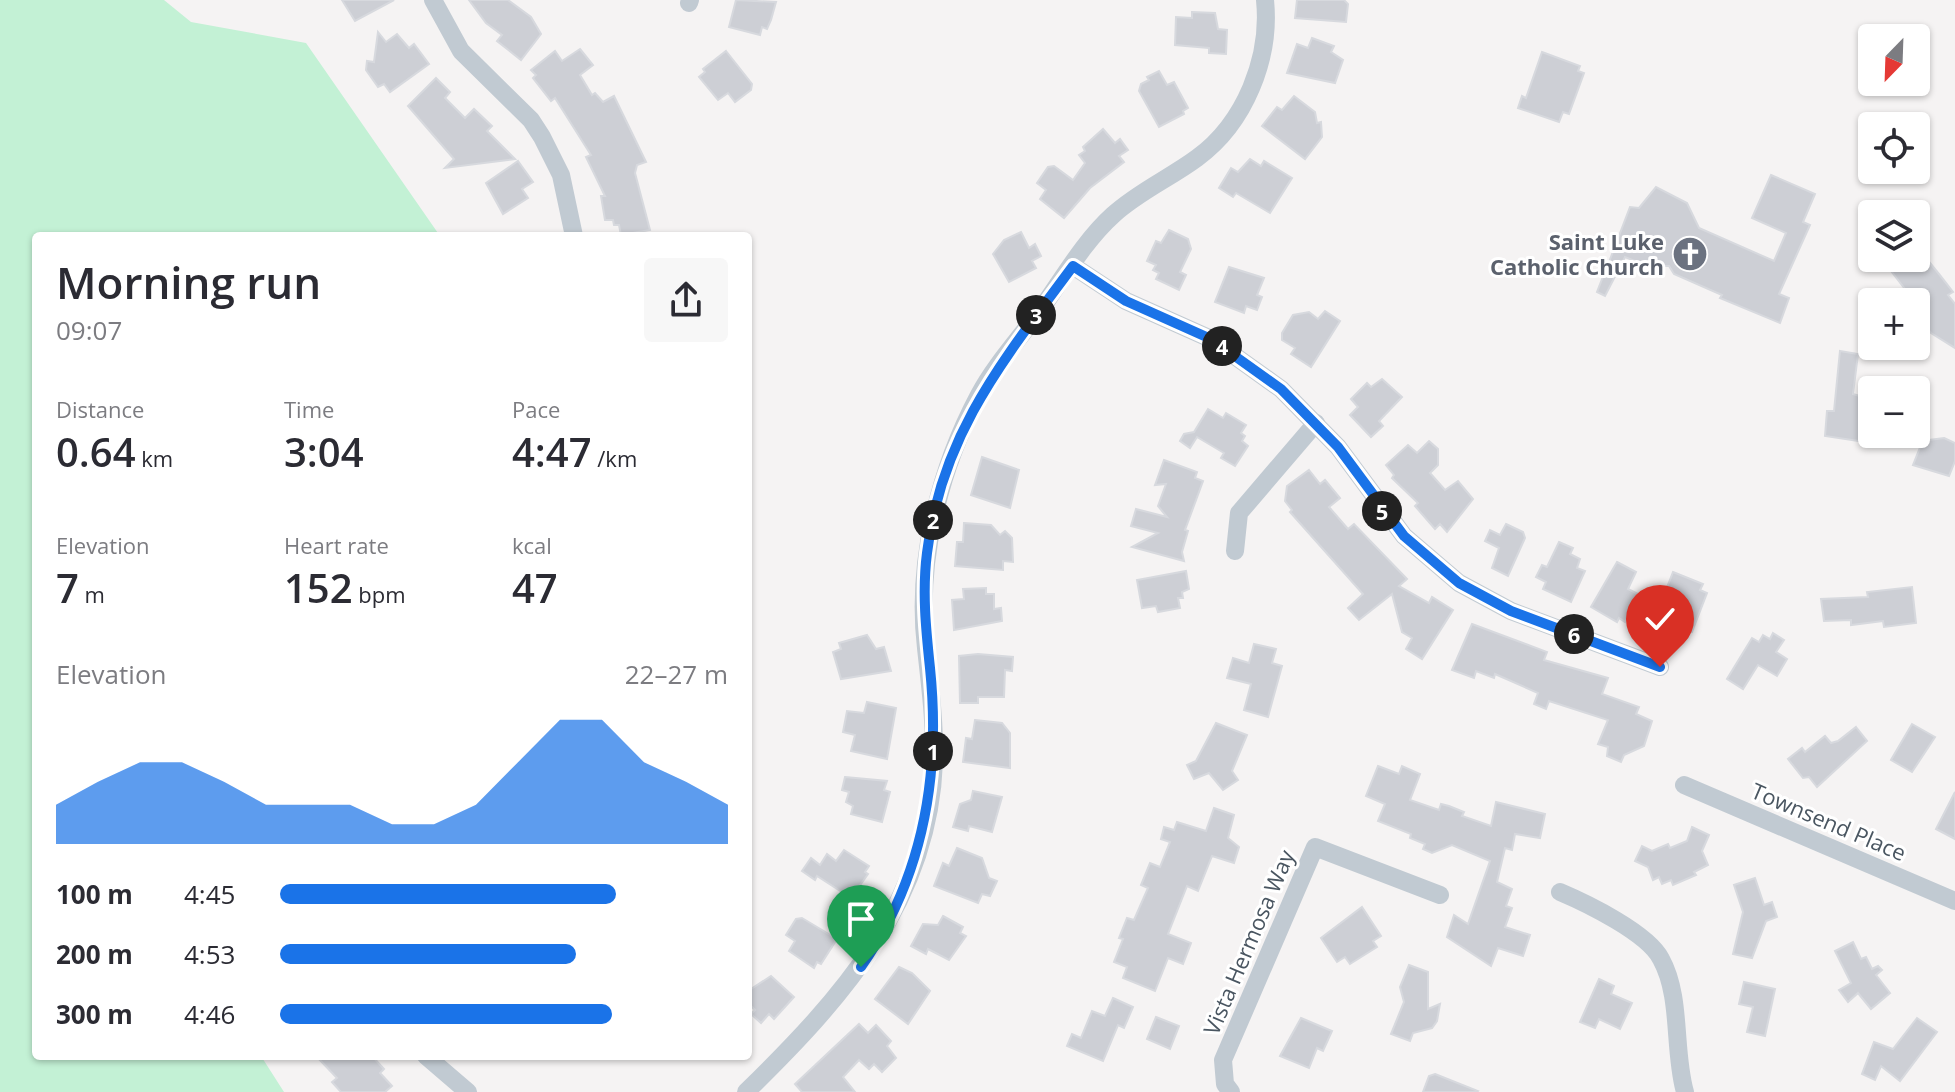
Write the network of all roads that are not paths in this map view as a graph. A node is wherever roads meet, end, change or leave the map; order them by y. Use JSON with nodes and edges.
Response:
{"nodes":[{"id":1,"x":433,"y":0,"type":"edge"},
{"id":2,"x":1265,"y":0,"type":"edge"},
{"id":3,"x":573,"y":232,"type":"edge"},
{"id":4,"x":1073,"y":266,"type":"junction"},
{"id":5,"x":1316,"y":423,"type":"junction"},
{"id":6,"x":1235,"y":551,"type":"dead end"},
{"id":7,"x":1660,"y":667,"type":"dead end"},
{"id":8,"x":1684,"y":785,"type":"dead end"},
{"id":9,"x":1560,"y":892,"type":"dead end"},
{"id":10,"x":1440,"y":895,"type":"dead end"},
{"id":11,"x":1955,"y":901,"type":"edge"},
{"id":12,"x":431,"y":1060,"type":"edge"},
{"id":13,"x":468,"y":1092,"type":"edge"},
{"id":14,"x":746,"y":1092,"type":"edge"},
{"id":15,"x":1231,"y":1092,"type":"edge"},
{"id":16,"x":1685,"y":1092,"type":"edge"}],
"edges":[{"from":1,"to":3,"type":"street"},
{"from":2,"to":4,"type":"street"},
{"from":4,"to":5,"type":"street"},
{"from":4,"to":14,"type":"street"},
{"from":5,"to":6,"type":"street"},
{"from":5,"to":7,"type":"street"},
{"from":8,"to":11,"type":"street","name":"Townsend Place"},
{"from":9,"to":16,"type":"street"},
{"from":10,"to":15,"type":"street","name":"Vista Hermosa Way"},
{"from":12,"to":13,"type":"street"}]}
